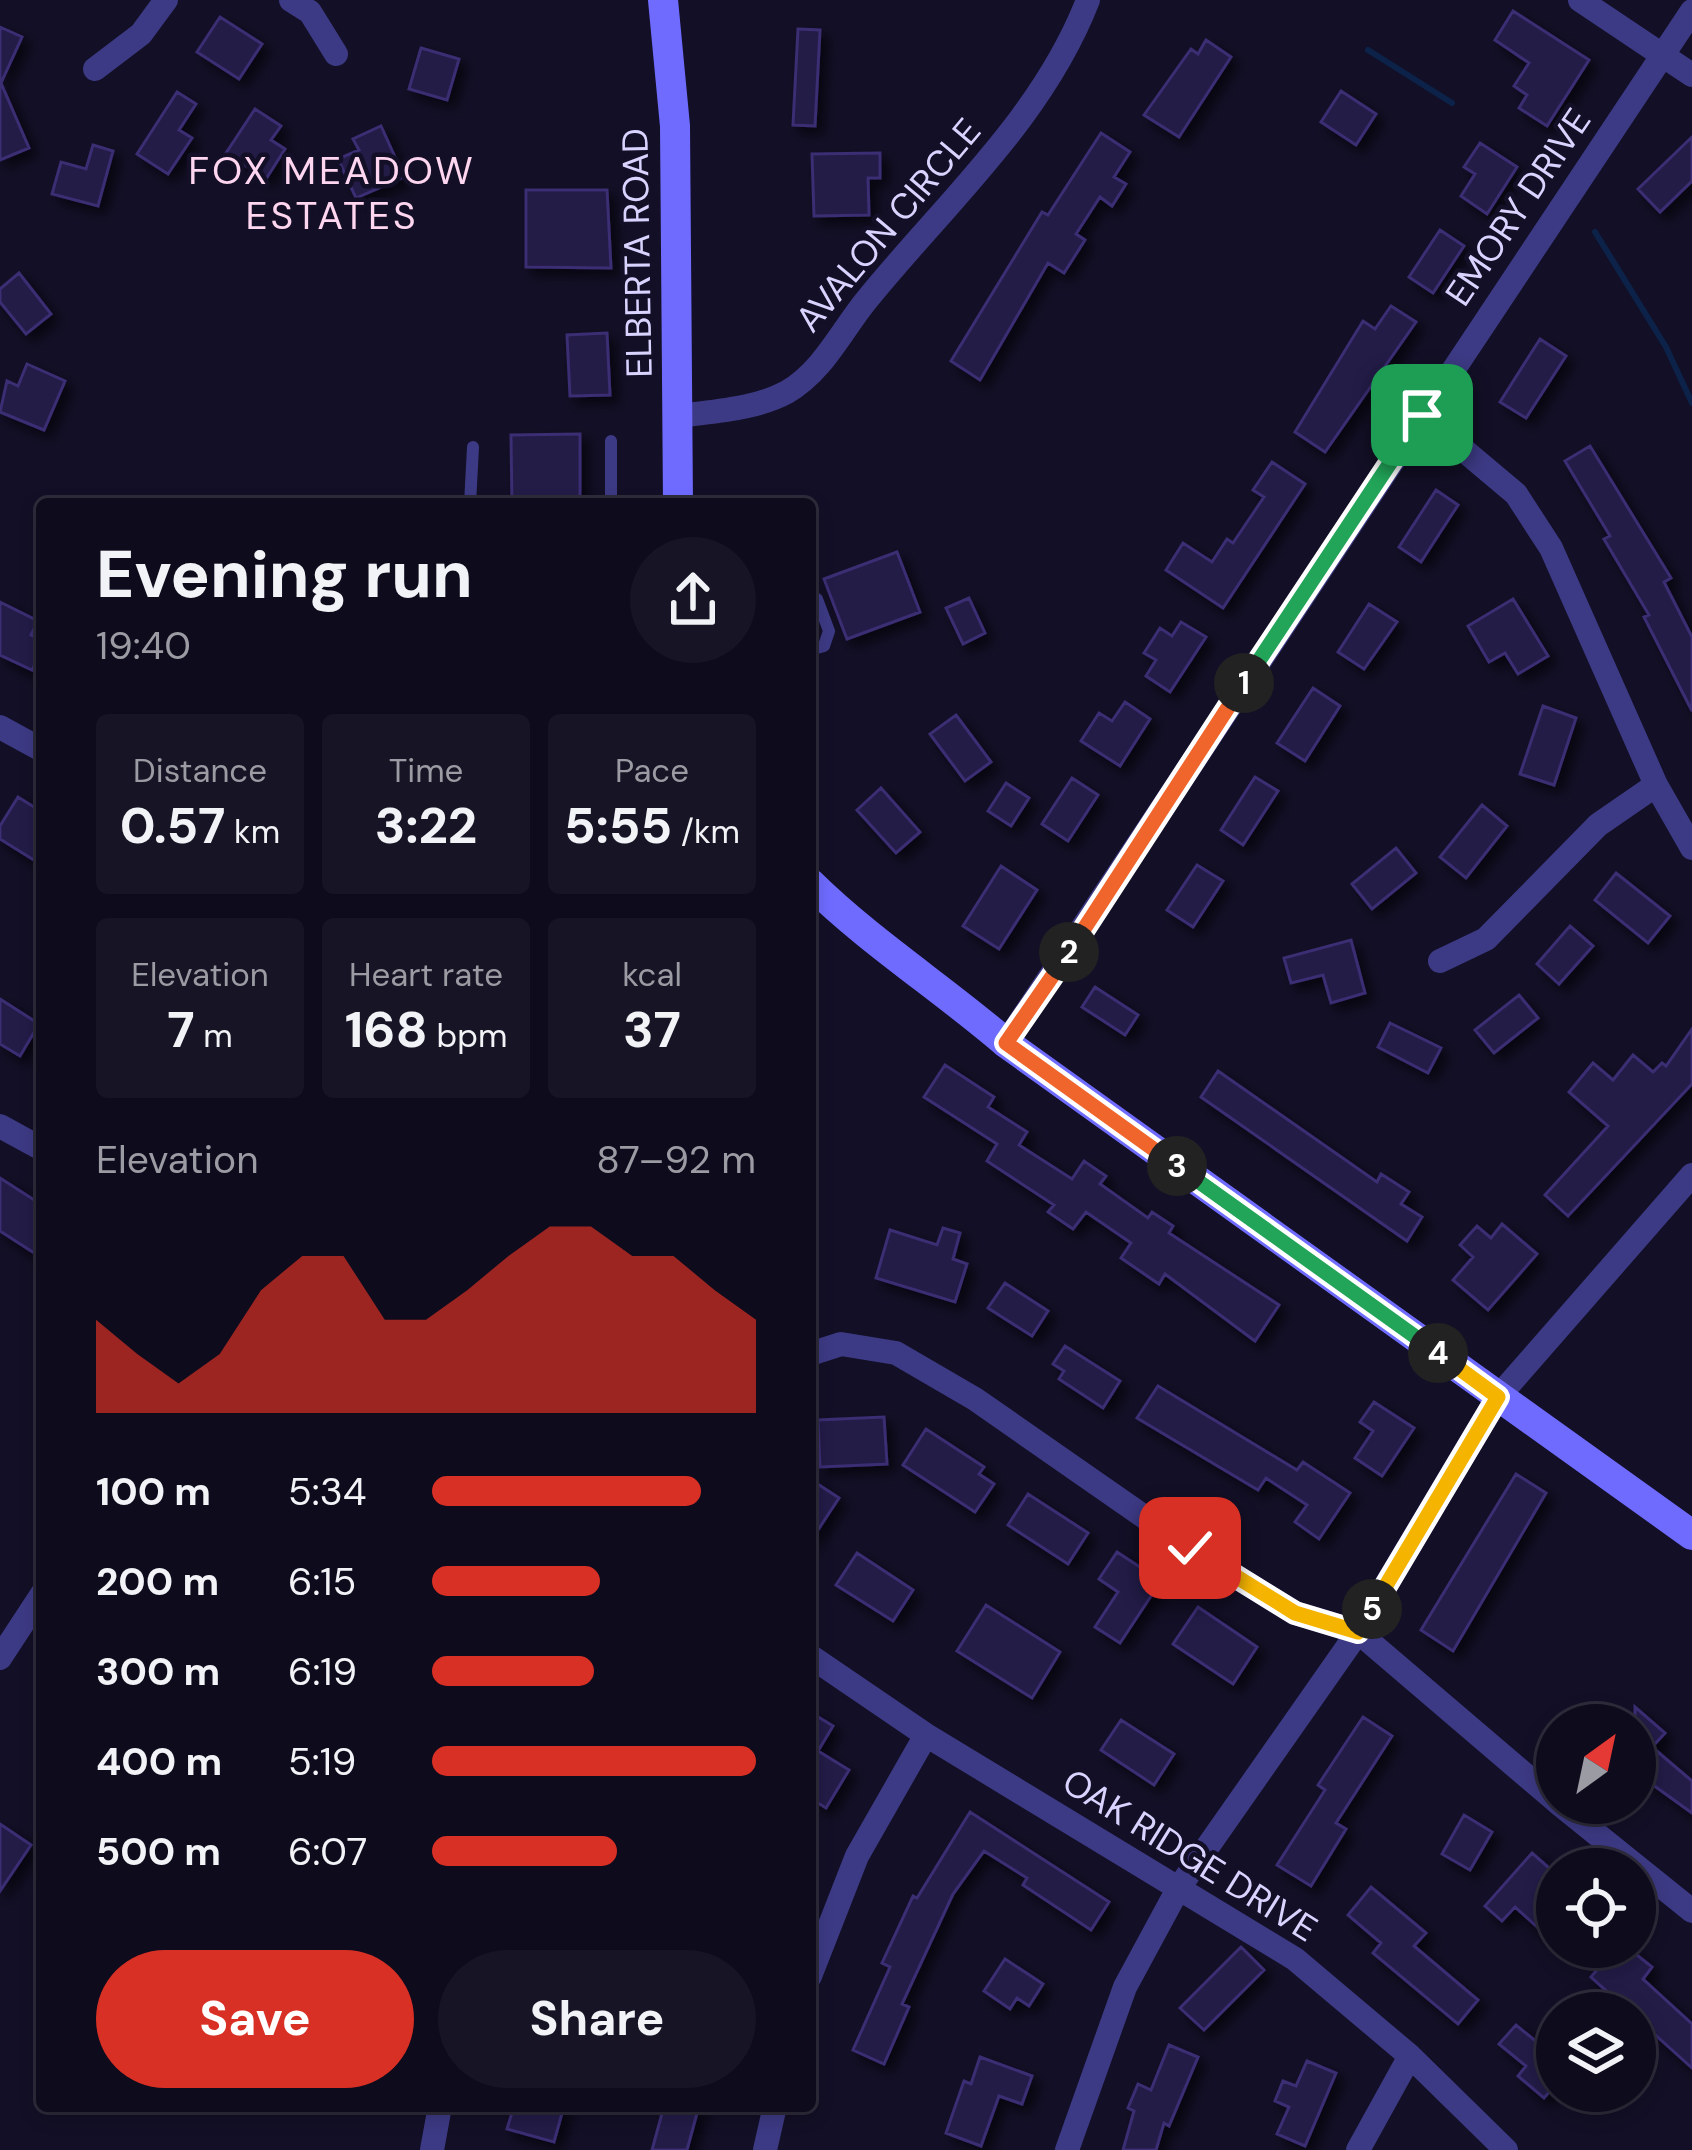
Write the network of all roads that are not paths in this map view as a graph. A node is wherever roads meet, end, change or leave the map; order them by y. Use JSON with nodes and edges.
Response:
{"nodes":[{"id":1,"x":166,"y":0,"type":"edge"},
{"id":2,"x":291,"y":0,"type":"edge"},
{"id":3,"x":663,"y":0,"type":"edge"},
{"id":4,"x":1088,"y":0,"type":"edge"},
{"id":5,"x":1580,"y":0,"type":"edge"},
{"id":6,"x":1692,"y":11,"type":"edge"},
{"id":7,"x":335,"y":54,"type":"dead end"},
{"id":8,"x":1663,"y":56,"type":"junction"},
{"id":9,"x":95,"y":69,"type":"dead end"},
{"id":10,"x":1692,"y":75,"type":"edge"},
{"id":11,"x":1422,"y":415,"type":"junction"},
{"id":12,"x":680,"y":416,"type":"junction"},
{"id":13,"x":610,"y":442,"type":"dead end"},
{"id":14,"x":473,"y":447,"type":"dead end"},
{"id":15,"x":470,"y":498,"type":"edge"},
{"id":16,"x":611,"y":498,"type":"edge"},
{"id":17,"x":678,"y":498,"type":"edge"},
{"id":18,"x":816,"y":599,"type":"edge"},
{"id":19,"x":816,"y":648,"type":"edge"},
{"id":20,"x":0,"y":727,"type":"edge"},
{"id":21,"x":36,"y":747,"type":"edge"},
{"id":22,"x":1656,"y":785,"type":"junction"},
{"id":23,"x":1692,"y":848,"type":"edge"},
{"id":24,"x":816,"y":889,"type":"edge"},
{"id":25,"x":1440,"y":961,"type":"dead end"},
{"id":26,"x":1006,"y":1043,"type":"junction"},
{"id":27,"x":0,"y":1126,"type":"edge"},
{"id":28,"x":36,"y":1147,"type":"edge"},
{"id":29,"x":1692,"y":1175,"type":"edge"},
{"id":30,"x":816,"y":1352,"type":"edge"},
{"id":31,"x":1498,"y":1397,"type":"junction"},
{"id":32,"x":1692,"y":1535,"type":"edge"},
{"id":33,"x":36,"y":1603,"type":"edge"},
{"id":34,"x":1358,"y":1632,"type":"junction"},
{"id":35,"x":0,"y":1658,"type":"edge"},
{"id":36,"x":816,"y":1660,"type":"edge"},
{"id":37,"x":926,"y":1735,"type":"junction"},
{"id":38,"x":1536,"y":1785,"type":"edge"},
{"id":39,"x":1583,"y":1824,"type":"edge"},
{"id":40,"x":1178,"y":1889,"type":"junction"},
{"id":41,"x":1692,"y":1912,"type":"edge"},
{"id":42,"x":816,"y":1961,"type":"edge"},
{"id":43,"x":1410,"y":2056,"type":"junction"},
{"id":44,"x":439,"y":2112,"type":"edge"},
{"id":45,"x":774,"y":2112,"type":"edge"},
{"id":46,"x":432,"y":2150,"type":"edge"},
{"id":47,"x":765,"y":2150,"type":"edge"},
{"id":48,"x":1066,"y":2150,"type":"edge"},
{"id":49,"x":1358,"y":2150,"type":"edge"},
{"id":50,"x":1506,"y":2150,"type":"edge"}],
"edges":[{"from":1,"to":9,"type":"street"},
{"from":2,"to":7,"type":"street"},
{"from":3,"to":12,"type":"street","name":"ELBERTA ROAD"},
{"from":4,"to":12,"type":"street","name":"AVALON CIRCLE"},
{"from":5,"to":8,"type":"street"},
{"from":6,"to":8,"type":"street","name":"EMORY DRIVE"},
{"from":8,"to":10,"type":"street"},
{"from":8,"to":11,"type":"street","name":"EMORY DRIVE"},
{"from":11,"to":22,"type":"street"},
{"from":11,"to":26,"type":"street","name":"EMORY DRIVE"},
{"from":12,"to":17,"type":"street","name":"ELBERTA ROAD"},
{"from":13,"to":16,"type":"lane"},
{"from":14,"to":15,"type":"lane"},
{"from":18,"to":19,"type":"lane"},
{"from":20,"to":21,"type":"street"},
{"from":22,"to":23,"type":"street"},
{"from":22,"to":25,"type":"street"},
{"from":24,"to":26,"type":"street"},
{"from":26,"to":31,"type":"street"},
{"from":27,"to":28,"type":"street"},
{"from":29,"to":31,"type":"street"},
{"from":30,"to":34,"type":"street"},
{"from":31,"to":32,"type":"street"},
{"from":31,"to":34,"type":"street"},
{"from":33,"to":35,"type":"street"},
{"from":34,"to":38,"type":"street"},
{"from":34,"to":40,"type":"street"},
{"from":36,"to":37,"type":"street","name":"OAK RIDGE DRIVE"},
{"from":37,"to":40,"type":"street","name":"OAK RIDGE DRIVE"},
{"from":37,"to":42,"type":"street"},
{"from":39,"to":41,"type":"street"},
{"from":40,"to":43,"type":"street","name":"OAK RIDGE DRIVE"},
{"from":40,"to":48,"type":"street"},
{"from":43,"to":49,"type":"street"},
{"from":43,"to":50,"type":"street","name":"OAK RIDGE DRIVE"},
{"from":44,"to":46,"type":"street"},
{"from":45,"to":47,"type":"street"}]}
